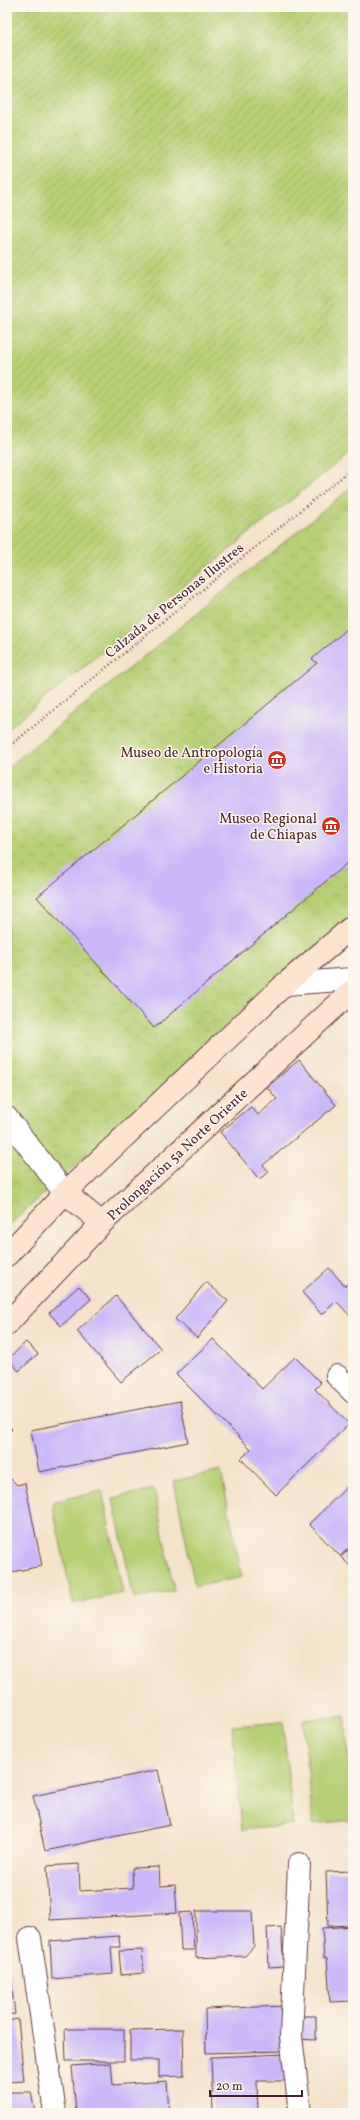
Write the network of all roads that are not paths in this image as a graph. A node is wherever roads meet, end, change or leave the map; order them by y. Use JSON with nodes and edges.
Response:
{"nodes":[{"id":1,"x":353,"y":926,"type":"edge"},
{"id":2,"x":353,"y":979,"type":"edge"},
{"id":3,"x":285,"y":984,"type":"junction"},
{"id":4,"x":353,"y":990,"type":"edge"},
{"id":5,"x":7,"y":1118,"type":"edge"},
{"id":6,"x":65,"y":1193,"type":"junction"},
{"id":7,"x":102,"y":1223,"type":"junction"},
{"id":8,"x":7,"y":1255,"type":"edge"},
{"id":9,"x":7,"y":1324,"type":"edge"},
{"id":10,"x":337,"y":1376,"type":"dead end"},
{"id":11,"x":353,"y":1392,"type":"edge"},
{"id":12,"x":299,"y":1864,"type":"dead end"},
{"id":13,"x":30,"y":1938,"type":"dead end"},
{"id":14,"x":55,"y":2113,"type":"edge"},
{"id":15,"x":300,"y":2113,"type":"edge"}],
"edges":[{"from":1,"to":3,"type":"main road"},
{"from":2,"to":3,"type":"street"},
{"from":3,"to":6,"type":"main road"},
{"from":4,"to":7,"type":"main road","name":"Prolongación 5a Norte Oriente"},
{"from":5,"to":6,"type":"street"},
{"from":6,"to":7,"type":"main road"},
{"from":6,"to":8,"type":"main road"},
{"from":7,"to":9,"type":"main road","name":"Prolongación 5a Norte Oriente"},
{"from":10,"to":11,"type":"street"},
{"from":12,"to":15,"type":"street"},
{"from":13,"to":14,"type":"street"}]}
